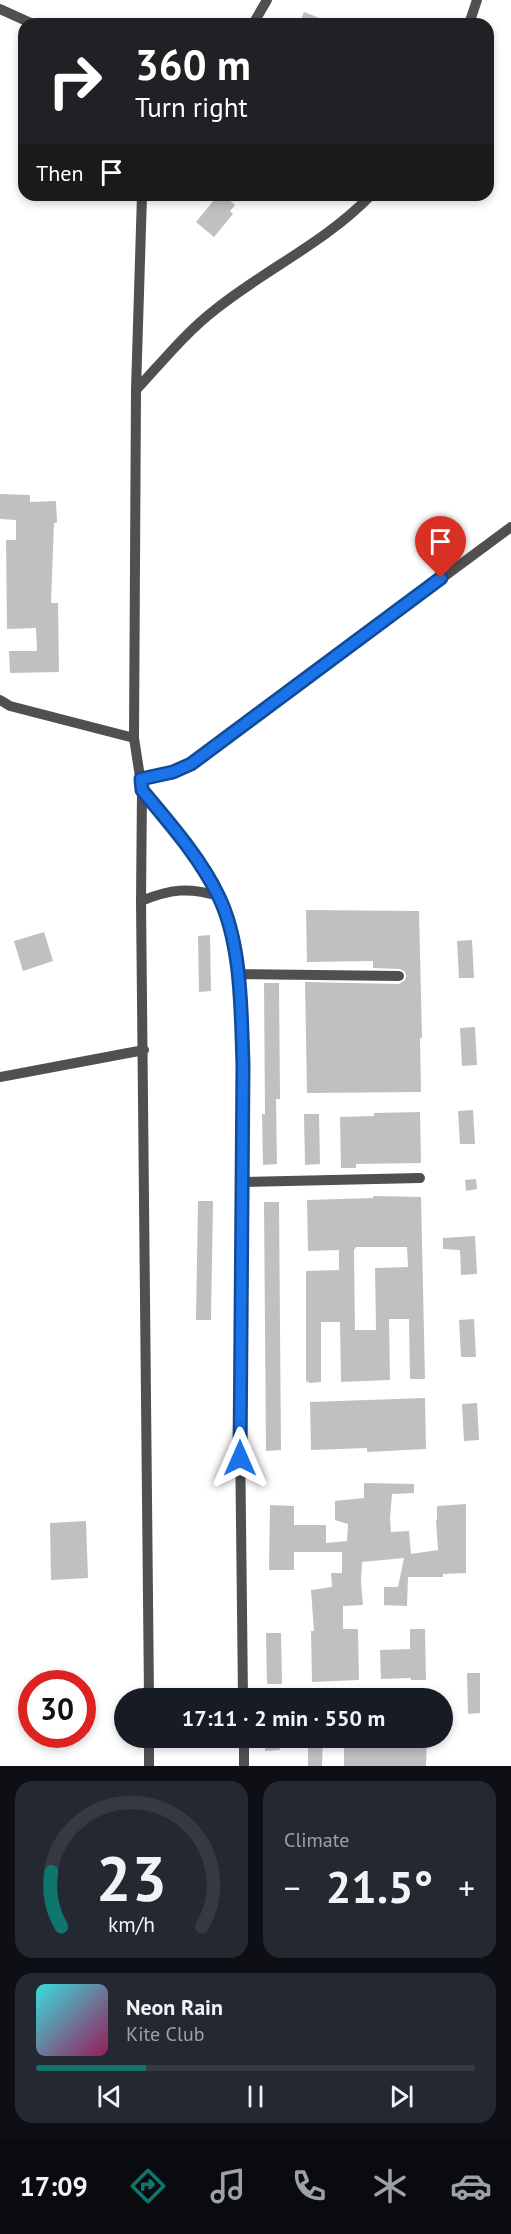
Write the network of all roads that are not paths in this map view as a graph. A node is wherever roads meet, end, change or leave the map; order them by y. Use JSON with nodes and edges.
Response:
{"nodes":[{"id":1,"x":267,"y":0,"type":"edge"},
{"id":2,"x":477,"y":0,"type":"edge"},
{"id":3,"x":0,"y":9,"type":"edge"},
{"id":4,"x":20,"y":18,"type":"edge"},
{"id":5,"x":256,"y":18,"type":"edge"},
{"id":6,"x":471,"y":18,"type":"edge"},
{"id":7,"x":142,"y":201,"type":"edge"},
{"id":8,"x":365,"y":201,"type":"edge"},
{"id":9,"x":136,"y":390,"type":"junction"},
{"id":10,"x":511,"y":527,"type":"edge"},
{"id":11,"x":0,"y":700,"type":"edge"},
{"id":12,"x":135,"y":738,"type":"junction"},
{"id":13,"x":142,"y":784,"type":"junction"},
{"id":14,"x":219,"y":896,"type":"junction"},
{"id":15,"x":141,"y":901,"type":"junction"},
{"id":16,"x":237,"y":974,"type":"junction"},
{"id":17,"x":399,"y":976,"type":"dead end"},
{"id":18,"x":144,"y":1050,"type":"junction"},
{"id":19,"x":0,"y":1077,"type":"edge"},
{"id":20,"x":420,"y":1178,"type":"dead end"},
{"id":21,"x":242,"y":1182,"type":"junction"},
{"id":22,"x":149,"y":1688,"type":"edge"},
{"id":23,"x":243,"y":1688,"type":"edge"},
{"id":24,"x":149,"y":1748,"type":"edge"},
{"id":25,"x":244,"y":1748,"type":"edge"},
{"id":26,"x":149,"y":1766,"type":"edge"},
{"id":27,"x":244,"y":1766,"type":"edge"}],
"edges":[{"from":1,"to":5,"type":"street"},
{"from":2,"to":6,"type":"street"},
{"from":3,"to":4,"type":"street"},
{"from":7,"to":9,"type":"street"},
{"from":8,"to":9,"type":"street"},
{"from":9,"to":12,"type":"street"},
{"from":10,"to":13,"type":"street"},
{"from":11,"to":12,"type":"street"},
{"from":12,"to":13,"type":"street"},
{"from":13,"to":14,"type":"street"},
{"from":13,"to":15,"type":"street"},
{"from":14,"to":15,"type":"street"},
{"from":14,"to":16,"type":"street"},
{"from":15,"to":18,"type":"street"},
{"from":16,"to":17,"type":"street"},
{"from":16,"to":21,"type":"street"},
{"from":18,"to":19,"type":"street"},
{"from":18,"to":22,"type":"street"},
{"from":20,"to":21,"type":"street"},
{"from":21,"to":23,"type":"street"},
{"from":24,"to":26,"type":"street"},
{"from":25,"to":27,"type":"street"}]}
